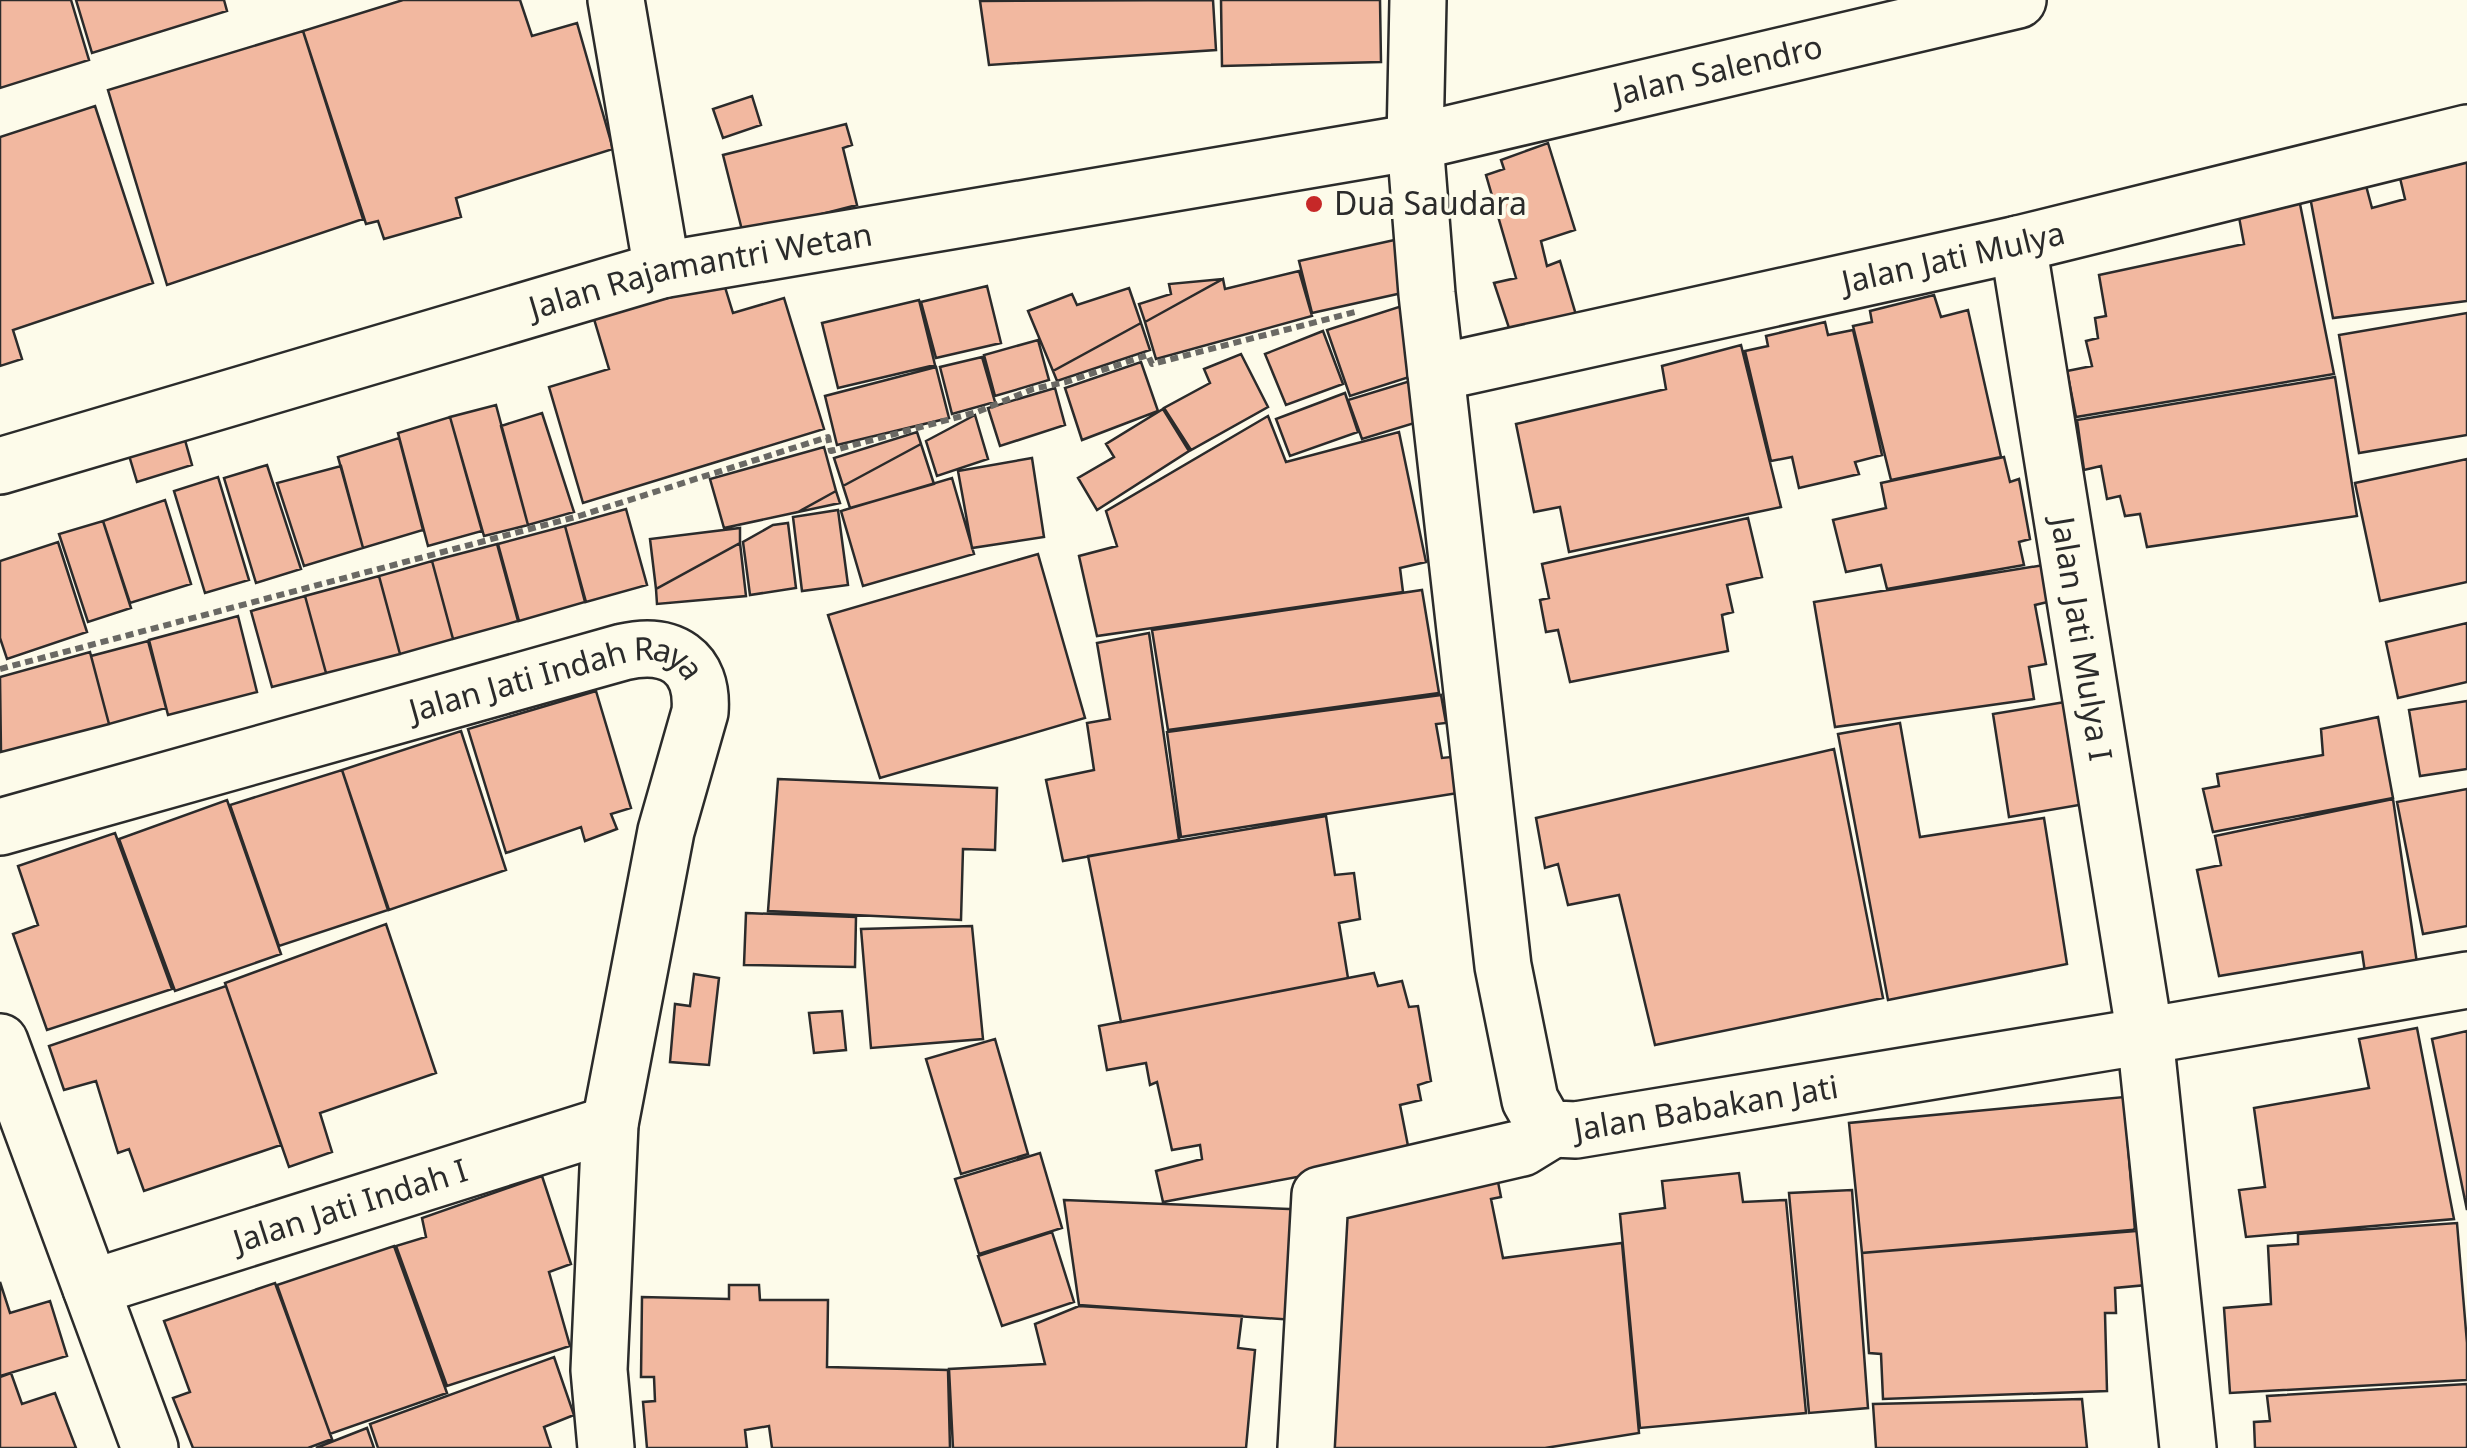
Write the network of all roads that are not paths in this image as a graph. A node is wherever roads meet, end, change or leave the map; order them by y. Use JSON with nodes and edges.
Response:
{"nodes":[{"id":1,"x":616,"y":0,"type":"edge"},
{"id":2,"x":1418,"y":0,"type":"edge"},
{"id":3,"x":2018,"y":0,"type":"edge"},
{"id":4,"x":2467,"y":134,"type":"edge"},
{"id":5,"x":1415,"y":142,"type":"junction"},
{"id":6,"x":2018,"y":244,"type":"junction"},
{"id":7,"x":662,"y":270,"type":"junction"},
{"id":8,"x":1436,"y":373,"type":"junction"},
{"id":9,"x":0,"y":466,"type":"edge"},
{"id":10,"x":0,"y":827,"type":"edge"},
{"id":11,"x":2467,"y":980,"type":"edge"},
{"id":12,"x":2145,"y":1036,"type":"junction"},
{"id":13,"x":0,"y":1042,"type":"edge"},
{"id":14,"x":610,"y":1124,"type":"junction"},
{"id":15,"x":1553,"y":1129,"type":"junction"},
{"id":16,"x":92,"y":1288,"type":"junction"},
{"id":17,"x":150,"y":1448,"type":"edge"},
{"id":18,"x":606,"y":1448,"type":"edge"},
{"id":19,"x":1306,"y":1448,"type":"edge"},
{"id":20,"x":2188,"y":1448,"type":"edge"}],
"edges":[{"from":1,"to":7,"type":"street"},
{"from":2,"to":5,"type":"street","name":"Jalan Babakan Jati"},
{"from":3,"to":5,"type":"street","name":"Jalan Salendro"},
{"from":4,"to":6,"type":"street","name":"Jalan Jati Mulya"},
{"from":5,"to":7,"type":"street","name":"Jalan Rajamantri Wetan"},
{"from":5,"to":8,"type":"street","name":"Jalan Babakan Jati"},
{"from":6,"to":8,"type":"street","name":"Jalan Jati Mulya"},
{"from":6,"to":12,"type":"street","name":"Jalan Jati Mulya I"},
{"from":7,"to":9,"type":"street","name":"Jalan Rajamantri Wetan"},
{"from":8,"to":15,"type":"street","name":"Jalan Babakan Jati"},
{"from":10,"to":14,"type":"street","name":"Jalan Jati Indah Raya"},
{"from":11,"to":12,"type":"street","name":"Jalan Babakan Jati"},
{"from":12,"to":15,"type":"street","name":"Jalan Babakan Jati"},
{"from":12,"to":20,"type":"street"},
{"from":13,"to":16,"type":"street"},
{"from":14,"to":16,"type":"street","name":"Jalan Jati Indah I"},
{"from":14,"to":18,"type":"street","name":"Jalan Jati Indah Raya"},
{"from":15,"to":19,"type":"street"},
{"from":16,"to":17,"type":"street"}]}
